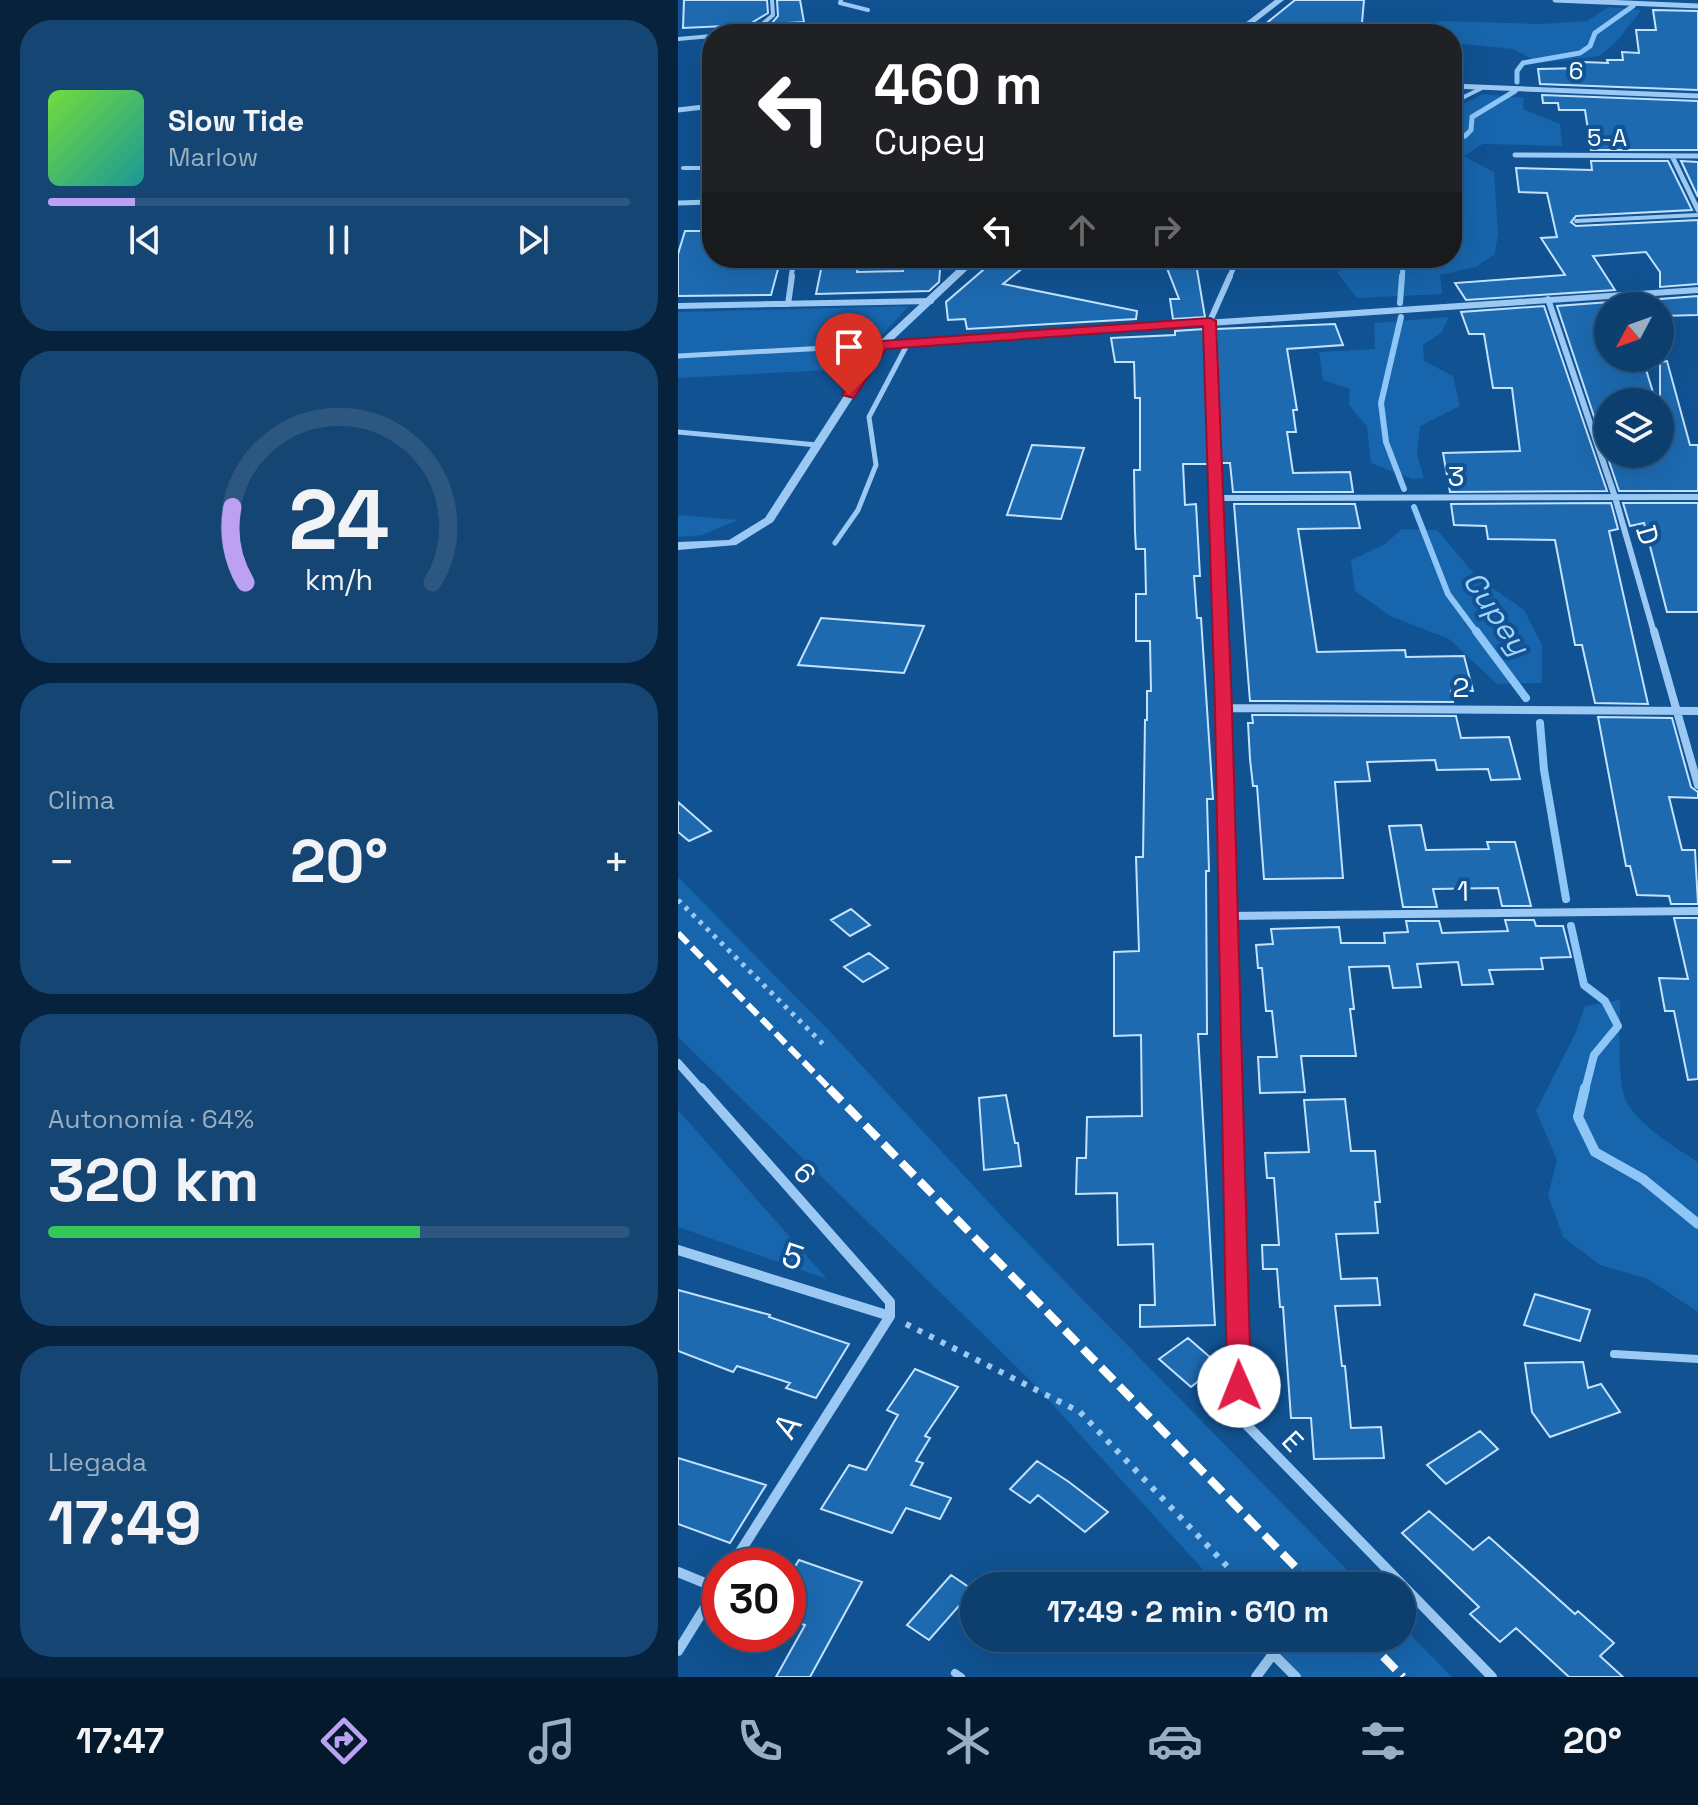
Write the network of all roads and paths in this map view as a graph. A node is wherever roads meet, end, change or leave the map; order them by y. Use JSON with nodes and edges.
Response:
{"nodes":[{"id":1,"x":772,"y":0,"type":"edge"},
{"id":2,"x":841,"y":0,"type":"edge"},
{"id":3,"x":1280,"y":0,"type":"edge"},
{"id":4,"x":1555,"y":0,"type":"edge"},
{"id":5,"x":1584,"y":1,"type":"edge"},
{"id":6,"x":1698,"y":6,"type":"edge"},
{"id":7,"x":868,"y":10,"type":"dead end"},
{"id":8,"x":762,"y":24,"type":"edge"},
{"id":9,"x":1248,"y":24,"type":"edge"},
{"id":10,"x":702,"y":37,"type":"edge"},
{"id":11,"x":678,"y":39,"type":"edge"},
{"id":12,"x":1462,"y":86,"type":"edge"},
{"id":13,"x":1484,"y":87,"type":"junction"},
{"id":14,"x":1698,"y":96,"type":"edge"},
{"id":15,"x":1462,"y":98,"type":"edge"},
{"id":16,"x":702,"y":107,"type":"edge"},
{"id":17,"x":678,"y":110,"type":"edge"},
{"id":18,"x":1515,"y":155,"type":"dead end"},
{"id":19,"x":1672,"y":156,"type":"junction"},
{"id":20,"x":1698,"y":156,"type":"edge"},
{"id":21,"x":683,"y":168,"type":"dead end"},
{"id":22,"x":702,"y":168,"type":"edge"},
{"id":23,"x":1696,"y":201,"type":"edge"},
{"id":24,"x":702,"y":202,"type":"edge"},
{"id":25,"x":678,"y":203,"type":"edge"},
{"id":26,"x":1698,"y":212,"type":"edge"},
{"id":27,"x":1576,"y":221,"type":"dead end"},
{"id":28,"x":793,"y":268,"type":"edge"},
{"id":29,"x":965,"y":268,"type":"edge"},
{"id":30,"x":1234,"y":268,"type":"edge"},
{"id":31,"x":1698,"y":290,"type":"edge"},
{"id":32,"x":1548,"y":299,"type":"junction"},
{"id":33,"x":932,"y":301,"type":"junction"},
{"id":34,"x":788,"y":304,"type":"junction"},
{"id":35,"x":678,"y":306,"type":"edge"},
{"id":36,"x":913,"y":317,"type":"junction"},
{"id":37,"x":1210,"y":321,"type":"junction"},
{"id":38,"x":941,"y":341,"type":"junction"},
{"id":39,"x":908,"y":343,"type":"junction"},
{"id":40,"x":882,"y":345,"type":"junction"},
{"id":41,"x":678,"y":356,"type":"edge"},
{"id":42,"x":678,"y":432,"type":"edge"},
{"id":43,"x":817,"y":445,"type":"junction"},
{"id":44,"x":1615,"y":497,"type":"junction"},
{"id":45,"x":1698,"y":497,"type":"edge"},
{"id":46,"x":1214,"y":498,"type":"junction"},
{"id":47,"x":835,"y":543,"type":"dead end"},
{"id":48,"x":678,"y":546,"type":"edge"},
{"id":49,"x":1223,"y":708,"type":"junction"},
{"id":50,"x":1676,"y":711,"type":"junction"},
{"id":51,"x":1698,"y":711,"type":"edge"},
{"id":52,"x":1698,"y":785,"type":"edge"},
{"id":53,"x":678,"y":900,"type":"edge"},
{"id":54,"x":1698,"y":911,"type":"edge"},
{"id":55,"x":1229,"y":916,"type":"junction"},
{"id":56,"x":823,"y":1044,"type":"dead end"},
{"id":57,"x":678,"y":1063,"type":"edge"},
{"id":58,"x":678,"y":1250,"type":"edge"},
{"id":59,"x":890,"y":1316,"type":"junction"},
{"id":60,"x":1614,"y":1354,"type":"dead end"},
{"id":61,"x":1698,"y":1359,"type":"edge"},
{"id":62,"x":742,"y":1548,"type":"edge"},
{"id":63,"x":678,"y":1572,"type":"edge"},
{"id":64,"x":1233,"y":1572,"type":"edge"},
{"id":65,"x":702,"y":1580,"type":"edge"},
{"id":66,"x":702,"y":1612,"type":"edge"},
{"id":67,"x":678,"y":1651,"type":"edge"},
{"id":68,"x":1256,"y":1677,"type":"edge"},
{"id":69,"x":1296,"y":1677,"type":"edge"},
{"id":70,"x":1492,"y":1677,"type":"edge"}],
"edges":[{"from":1,"to":8,"type":"lane"},
{"from":2,"to":7,"type":"lane"},
{"from":3,"to":9,"type":"street"},
{"from":4,"to":5,"type":"street"},
{"from":5,"to":6,"type":"street"},
{"from":10,"to":11,"type":"lane"},
{"from":12,"to":13,"type":"street","name":"6"},
{"from":13,"to":14,"type":"street","name":"6"},
{"from":13,"to":15,"type":"lane"},
{"from":16,"to":17,"type":"street"},
{"from":18,"to":19,"type":"street","name":"5-A"},
{"from":19,"to":20,"type":"street","name":"5-A"},
{"from":19,"to":23,"type":"street"},
{"from":21,"to":22,"type":"lane"},
{"from":23,"to":26,"type":"street"},
{"from":24,"to":25,"type":"street"},
{"from":26,"to":27,"type":"lane"},
{"from":28,"to":34,"type":"street"},
{"from":29,"to":33,"type":"street"},
{"from":30,"to":37,"type":"street","name":"E"},
{"from":31,"to":32,"type":"street"},
{"from":32,"to":37,"type":"street"},
{"from":32,"to":44,"type":"street","name":"D"},
{"from":33,"to":34,"type":"street"},
{"from":33,"to":36,"type":"street"},
{"from":34,"to":35,"type":"street"},
{"from":36,"to":38,"type":"street"},
{"from":36,"to":40,"type":"street"},
{"from":37,"to":38,"type":"street"},
{"from":37,"to":46,"type":"street","name":"E"},
{"from":38,"to":39,"type":"street"},
{"from":39,"to":40,"type":"street"},
{"from":39,"to":47,"type":"lane"},
{"from":40,"to":41,"type":"lane"},
{"from":40,"to":43,"type":"street"},
{"from":42,"to":43,"type":"lane"},
{"from":43,"to":48,"type":"street"},
{"from":44,"to":45,"type":"street","name":"3"},
{"from":44,"to":46,"type":"street","name":"3"},
{"from":44,"to":50,"type":"street","name":"D"},
{"from":46,"to":49,"type":"street","name":"E"},
{"from":49,"to":50,"type":"street","name":"2"},
{"from":49,"to":55,"type":"street","name":"E"},
{"from":50,"to":51,"type":"street","name":"2"},
{"from":50,"to":52,"type":"street","name":"D"},
{"from":53,"to":56,"type":"path"},
{"from":54,"to":55,"type":"street","name":"1"},
{"from":55,"to":70,"type":"street","name":"E"},
{"from":57,"to":59,"type":"street","name":"6"},
{"from":58,"to":59,"type":"street","name":"5"},
{"from":59,"to":62,"type":"street","name":"A"},
{"from":59,"to":64,"type":"path"},
{"from":60,"to":61,"type":"lane"},
{"from":63,"to":65,"type":"street"},
{"from":66,"to":67,"type":"street"},
{"from":68,"to":69,"type":"street"}]}
